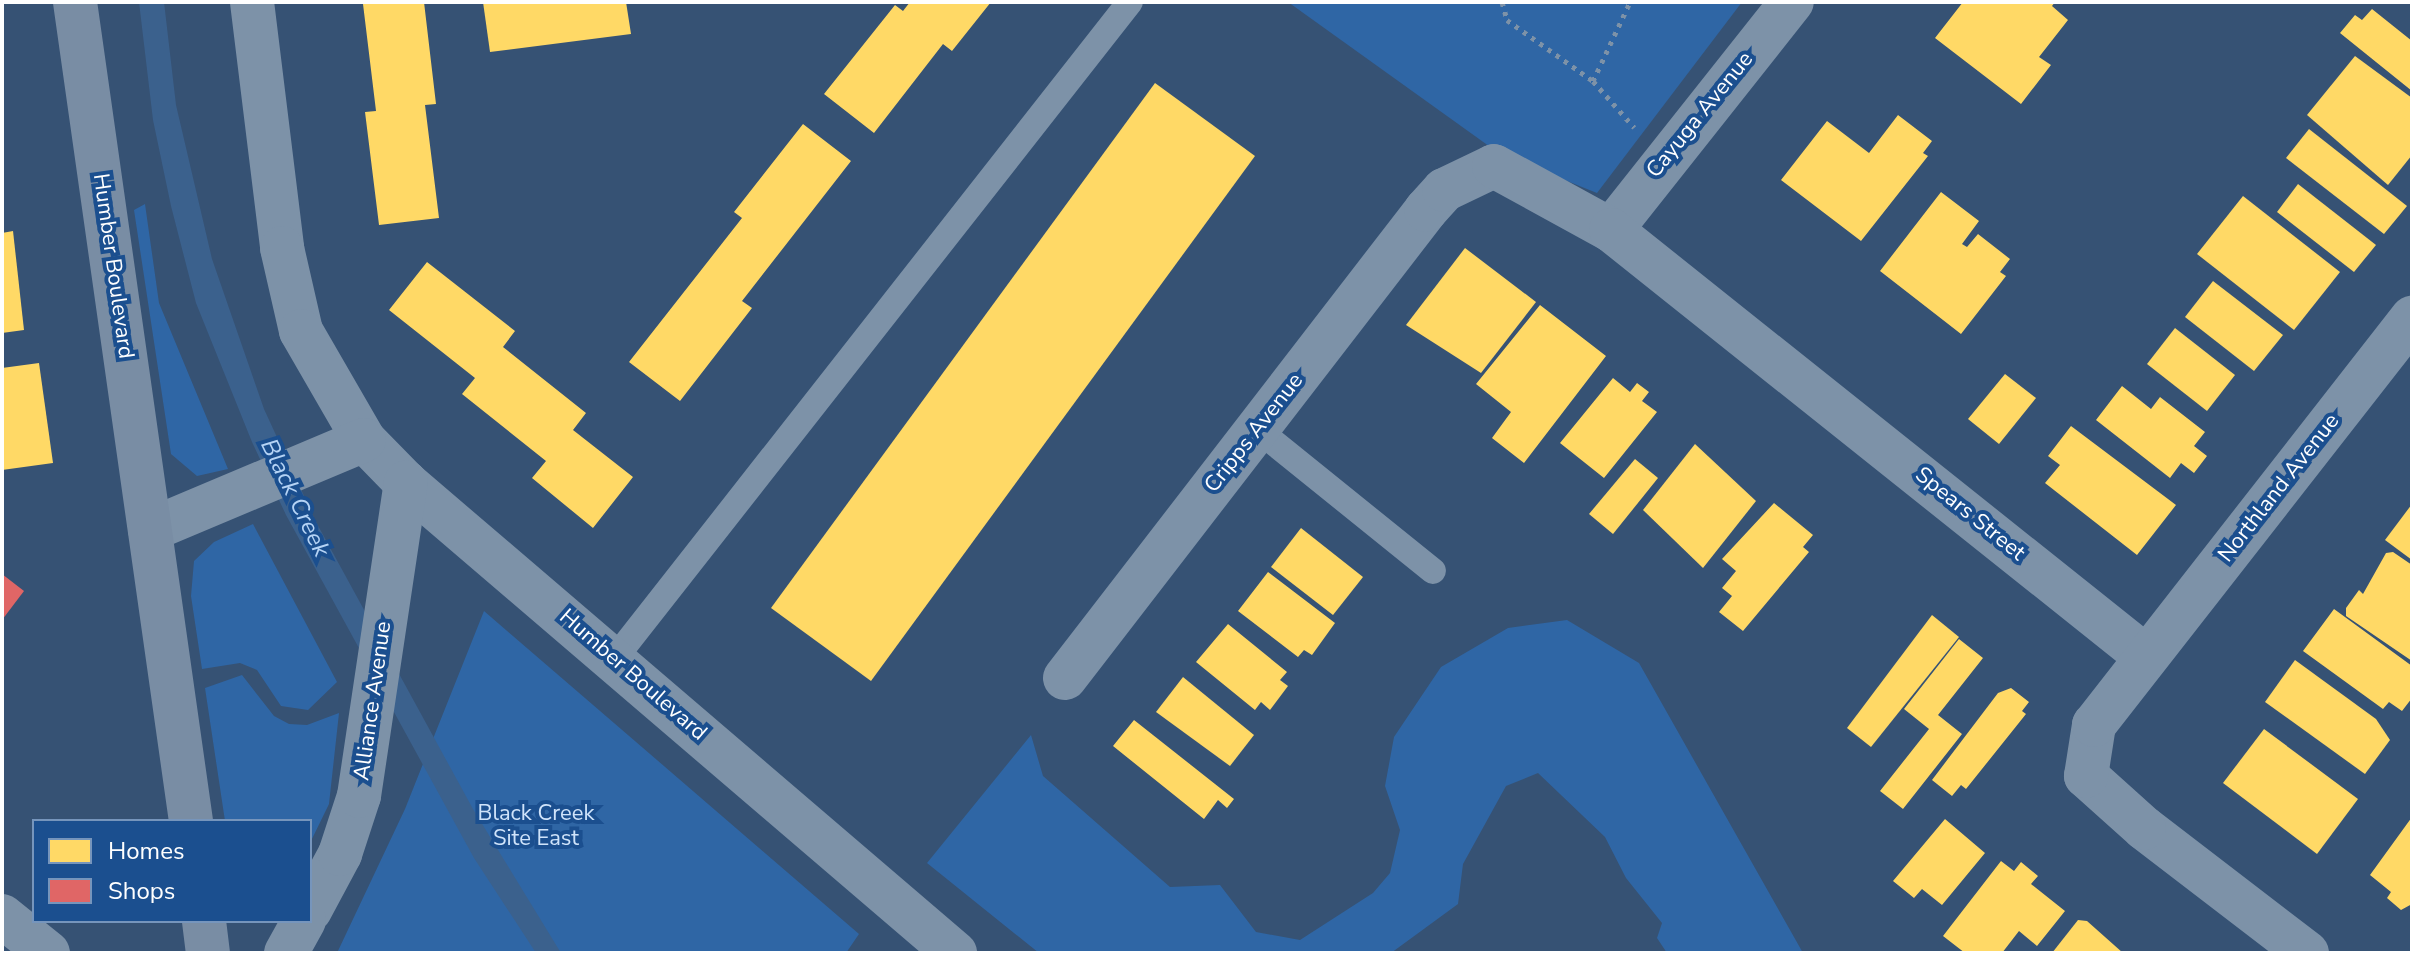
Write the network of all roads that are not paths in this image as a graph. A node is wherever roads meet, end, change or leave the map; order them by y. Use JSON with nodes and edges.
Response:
{"nodes":[{"id":1,"x":75,"y":2,"type":"edge"},
{"id":2,"x":252,"y":2,"type":"edge"},
{"id":3,"x":1130,"y":2,"type":"edge"},
{"id":4,"x":1792,"y":2,"type":"edge"},
{"id":5,"x":1444,"y":190,"type":"joint"},
{"id":6,"x":1611,"y":230,"type":"junction"},
{"id":7,"x":2412,"y":318,"type":"edge"},
{"id":8,"x":1257,"y":429,"type":"junction"},
{"id":9,"x":364,"y":440,"type":"junction"},
{"id":10,"x":406,"y":483,"type":"junction"},
{"id":11,"x":150,"y":530,"type":"junction"},
{"id":12,"x":1433,"y":571,"type":"dead end"},
{"id":13,"x":2144,"y":655,"type":"junction"},
{"id":14,"x":615,"y":658,"type":"junction"},
{"id":15,"x":1065,"y":678,"type":"dead end"},
{"id":16,"x":191,"y":819,"type":"edge"},
{"id":17,"x":312,"y":906,"type":"edge"},
{"id":18,"x":2,"y":916,"type":"edge"},
{"id":19,"x":204,"y":923,"type":"edge"},
{"id":20,"x":303,"y":923,"type":"edge"},
{"id":21,"x":48,"y":953,"type":"edge"},
{"id":22,"x":208,"y":953,"type":"edge"},
{"id":23,"x":286,"y":953,"type":"edge"},
{"id":24,"x":955,"y":953,"type":"edge"},
{"id":25,"x":2307,"y":953,"type":"edge"}],
"edges":[{"from":1,"to":11,"type":"street","name":"Humber Boulevard"},
{"from":2,"to":9,"type":"street","name":"Humber Boulevard"},
{"from":3,"to":14,"type":"lane"},
{"from":4,"to":6,"type":"street","name":"Cayuga Avenue"},
{"from":5,"to":6,"type":"street","name":"Spears Street"},
{"from":5,"to":8,"type":"street","name":"Cripps Avenue"},
{"from":6,"to":13,"type":"street","name":"Spears Street"},
{"from":7,"to":13,"type":"street","name":"Northland Avenue"},
{"from":8,"to":12,"type":"lane"},
{"from":8,"to":15,"type":"street","name":"Cripps Avenue"},
{"from":9,"to":10,"type":"street","name":"Humber Boulevard"},
{"from":9,"to":11,"type":"street"},
{"from":10,"to":14,"type":"street","name":"Humber Boulevard"},
{"from":10,"to":17,"type":"street","name":"Alliance Avenue"},
{"from":11,"to":16,"type":"street","name":"Humber Boulevard"},
{"from":13,"to":25,"type":"street"},
{"from":14,"to":24,"type":"street","name":"Humber Boulevard"},
{"from":18,"to":21,"type":"street"},
{"from":19,"to":22,"type":"street"},
{"from":20,"to":23,"type":"street"}]}
